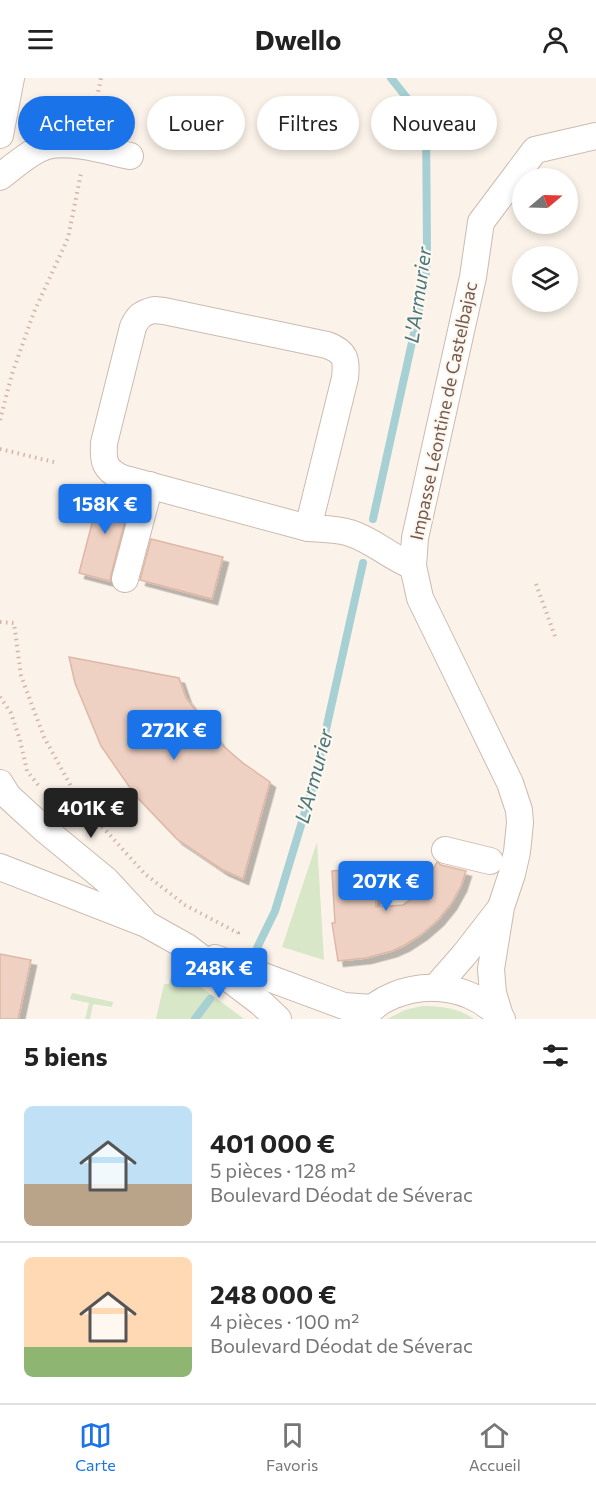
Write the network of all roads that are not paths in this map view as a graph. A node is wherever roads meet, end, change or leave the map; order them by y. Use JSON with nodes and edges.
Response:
{"nodes":[{"id":1,"x":11,"y":78,"type":"edge"},
{"id":2,"x":22,"y":78,"type":"edge"},
{"id":3,"x":2,"y":125,"type":"edge"},
{"id":4,"x":596,"y":136,"type":"edge"},
{"id":5,"x":130,"y":156,"type":"dead end"},
{"id":6,"x":0,"y":177,"type":"edge"},
{"id":7,"x":150,"y":485,"type":"junction"},
{"id":8,"x":308,"y":528,"type":"junction"},
{"id":9,"x":413,"y":566,"type":"junction"},
{"id":10,"x":125,"y":579,"type":"dead end"},
{"id":11,"x":0,"y":783,"type":"edge"},
{"id":12,"x":445,"y":850,"type":"dead end"},
{"id":13,"x":490,"y":861,"type":"dead end"},
{"id":14,"x":0,"y":867,"type":"edge"},
{"id":15,"x":501,"y":907,"type":"junction"},
{"id":16,"x":146,"y":924,"type":"junction"},
{"id":17,"x":187,"y":947,"type":"junction"},
{"id":18,"x":435,"y":988,"type":"junction"},
{"id":19,"x":367,"y":1013,"type":"edge"},
{"id":20,"x":501,"y":1017,"type":"edge"},
{"id":21,"x":278,"y":1019,"type":"edge"}],
"edges":[{"from":1,"to":3,"type":"street"},
{"from":2,"to":3,"type":"street"},
{"from":4,"to":9,"type":"street","name":"Impasse Léontine de Castelbajac"},
{"from":5,"to":6,"type":"street"},
{"from":7,"to":8,"type":"street"},
{"from":7,"to":8,"type":"street"},
{"from":7,"to":10,"type":"street"},
{"from":8,"to":9,"type":"street"},
{"from":9,"to":15,"type":"street","name":"Impasse Léontine de Castelbajac"},
{"from":11,"to":16,"type":"street"},
{"from":12,"to":13,"type":"street"},
{"from":14,"to":16,"type":"street"},
{"from":15,"to":18,"type":"street","name":"Impasse Léontine de Castelbajac"},
{"from":15,"to":20,"type":"street","name":"Impasse Léontine de Castelbajac"},
{"from":16,"to":17,"type":"street"},
{"from":17,"to":19,"type":"street"},
{"from":17,"to":21,"type":"street"},
{"from":18,"to":19,"type":"street"},
{"from":18,"to":20,"type":"street"}]}
